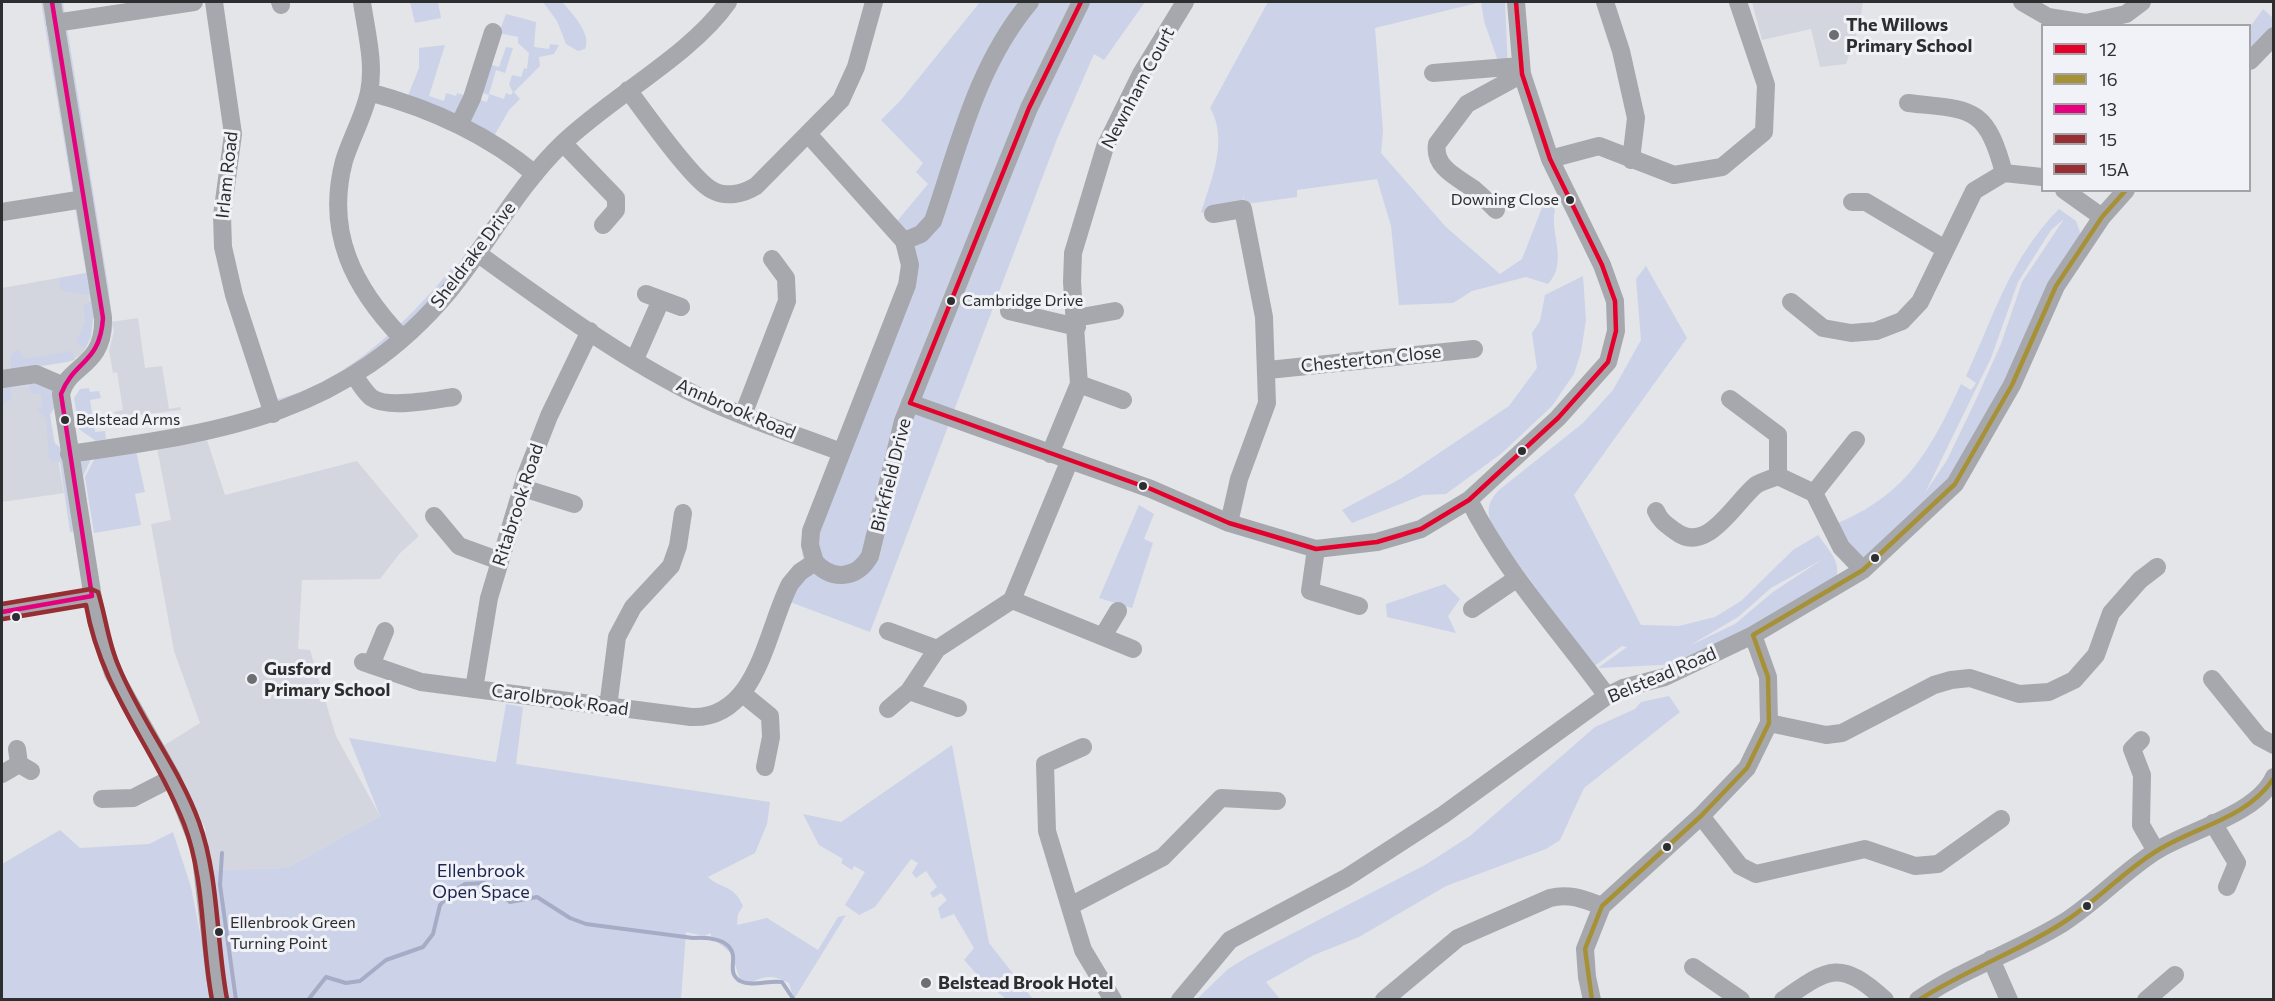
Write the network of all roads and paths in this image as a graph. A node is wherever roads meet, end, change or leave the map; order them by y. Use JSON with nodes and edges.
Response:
{"nodes":[{"id":1,"x":52,"y":2,"type":"edge"},
{"id":2,"x":194,"y":2,"type":"edge"},
{"id":3,"x":214,"y":2,"type":"edge"},
{"id":4,"x":362,"y":2,"type":"edge"},
{"id":5,"x":728,"y":2,"type":"edge"},
{"id":6,"x":874,"y":2,"type":"edge"},
{"id":7,"x":1030,"y":2,"type":"edge"},
{"id":8,"x":1081,"y":2,"type":"edge"},
{"id":9,"x":1185,"y":2,"type":"edge"},
{"id":10,"x":1516,"y":2,"type":"edge"},
{"id":11,"x":1605,"y":2,"type":"edge"},
{"id":12,"x":1738,"y":2,"type":"edge"},
{"id":13,"x":2022,"y":2,"type":"edge"},
{"id":14,"x":2142,"y":2,"type":"edge"},
{"id":15,"x":56,"y":23,"type":"junction"},
{"id":16,"x":493,"y":32,"type":"dead end"},
{"id":17,"x":2274,"y":36,"type":"edge"},
{"id":18,"x":2251,"y":60,"type":"edge"},
{"id":19,"x":1522,"y":70,"type":"junction"},
{"id":20,"x":1432,"y":73,"type":"dead end"},
{"id":21,"x":628,"y":90,"type":"junction"},
{"id":22,"x":369,"y":92,"type":"junction"},
{"id":23,"x":1908,"y":103,"type":"dead end"},
{"id":24,"x":459,"y":125,"type":"junction"},
{"id":25,"x":808,"y":135,"type":"junction"},
{"id":26,"x":563,"y":143,"type":"junction"},
{"id":27,"x":1550,"y":159,"type":"junction"},
{"id":28,"x":1631,"y":160,"type":"junction"},
{"id":29,"x":2004,"y":173,"type":"junction"},
{"id":30,"x":534,"y":174,"type":"junction"},
{"id":31,"x":2041,"y":177,"type":"edge"},
{"id":32,"x":2067,"y":192,"type":"edge"},
{"id":33,"x":2124,"y":192,"type":"edge"},
{"id":34,"x":84,"y":199,"type":"junction"},
{"id":35,"x":1852,"y":202,"type":"dead end"},
{"id":36,"x":1496,"y":210,"type":"dead end"},
{"id":37,"x":2,"y":212,"type":"edge"},
{"id":38,"x":1213,"y":214,"type":"dead end"},
{"id":39,"x":2102,"y":217,"type":"junction"},
{"id":40,"x":603,"y":225,"type":"dead end"},
{"id":41,"x":904,"y":241,"type":"junction"},
{"id":42,"x":1945,"y":249,"type":"junction"},
{"id":43,"x":477,"y":253,"type":"junction"},
{"id":44,"x":772,"y":260,"type":"dead end"},
{"id":45,"x":1791,"y":302,"type":"dead end"},
{"id":46,"x":681,"y":308,"type":"dead end"},
{"id":47,"x":1009,"y":311,"type":"dead end"},
{"id":48,"x":1115,"y":311,"type":"dead end"},
{"id":49,"x":1077,"y":323,"type":"junction"},
{"id":50,"x":590,"y":331,"type":"junction"},
{"id":51,"x":402,"y":338,"type":"junction"},
{"id":52,"x":1474,"y":348,"type":"dead end"},
{"id":53,"x":635,"y":358,"type":"junction"},
{"id":54,"x":1268,"y":370,"type":"junction"},
{"id":55,"x":354,"y":376,"type":"junction"},
{"id":56,"x":2,"y":379,"type":"edge"},
{"id":57,"x":1079,"y":384,"type":"junction"},
{"id":58,"x":64,"y":386,"type":"junction"},
{"id":59,"x":453,"y":397,"type":"dead end"},
{"id":60,"x":1730,"y":399,"type":"dead end"},
{"id":61,"x":1123,"y":400,"type":"dead end"},
{"id":62,"x":910,"y":403,"type":"junction"},
{"id":63,"x":273,"y":414,"type":"junction"},
{"id":64,"x":743,"y":415,"type":"junction"},
{"id":65,"x":1856,"y":440,"type":"dead end"},
{"id":66,"x":841,"y":452,"type":"junction"},
{"id":67,"x":69,"y":454,"type":"junction"},
{"id":68,"x":1050,"y":454,"type":"junction"},
{"id":69,"x":1069,"y":462,"type":"junction"},
{"id":70,"x":1778,"y":476,"type":"junction"},
{"id":71,"x":523,"y":488,"type":"junction"},
{"id":72,"x":1814,"y":493,"type":"junction"},
{"id":73,"x":568,"y":497,"type":"dead end"},
{"id":74,"x":1469,"y":500,"type":"junction"},
{"id":75,"x":1656,"y":511,"type":"dead end"},
{"id":76,"x":683,"y":513,"type":"dead end"},
{"id":77,"x":441,"y":519,"type":"dead end"},
{"id":78,"x":1229,"y":523,"type":"junction"},
{"id":79,"x":1316,"y":549,"type":"junction"},
{"id":80,"x":500,"y":561,"type":"junction"},
{"id":81,"x":815,"y":562,"type":"junction"},
{"id":82,"x":2157,"y":567,"type":"dead end"},
{"id":83,"x":1863,"y":570,"type":"junction"},
{"id":84,"x":1516,"y":579,"type":"junction"},
{"id":85,"x":92,"y":596,"type":"junction"},
{"id":86,"x":1012,"y":600,"type":"junction"},
{"id":87,"x":1359,"y":606,"type":"dead end"},
{"id":88,"x":1472,"y":609,"type":"dead end"},
{"id":89,"x":1118,"y":611,"type":"dead end"},
{"id":90,"x":2,"y":612,"type":"edge"},
{"id":91,"x":386,"y":631,"type":"dead end"},
{"id":92,"x":888,"y":631,"type":"dead end"},
{"id":93,"x":1753,"y":634,"type":"junction"},
{"id":94,"x":1103,"y":636,"type":"junction"},
{"id":95,"x":937,"y":649,"type":"junction"},
{"id":96,"x":1132,"y":649,"type":"dead end"},
{"id":97,"x":2212,"y":679,"type":"dead end"},
{"id":98,"x":474,"y":689,"type":"junction"},
{"id":99,"x":909,"y":691,"type":"junction"},
{"id":100,"x":743,"y":694,"type":"junction"},
{"id":101,"x":1607,"y":696,"type":"junction"},
{"id":102,"x":608,"y":707,"type":"junction"},
{"id":103,"x":958,"y":708,"type":"dead end"},
{"id":104,"x":888,"y":710,"type":"dead end"},
{"id":105,"x":1768,"y":723,"type":"junction"},
{"id":106,"x":2141,"y":740,"type":"dead end"},
{"id":107,"x":2274,"y":745,"type":"edge"},
{"id":108,"x":1083,"y":747,"type":"dead end"},
{"id":109,"x":22,"y":761,"type":"dead end"},
{"id":110,"x":765,"y":767,"type":"dead end"},
{"id":111,"x":2,"y":774,"type":"edge"},
{"id":112,"x":2274,"y":777,"type":"edge"},
{"id":113,"x":172,"y":778,"type":"junction"},
{"id":114,"x":102,"y":799,"type":"dead end"},
{"id":115,"x":1277,"y":801,"type":"dead end"},
{"id":116,"x":1701,"y":816,"type":"junction"},
{"id":117,"x":2001,"y":819,"type":"dead end"},
{"id":118,"x":2213,"y":823,"type":"junction"},
{"id":119,"x":2156,"y":851,"type":"junction"},
{"id":120,"x":2227,"y":887,"type":"dead end"},
{"id":121,"x":1070,"y":906,"type":"junction"},
{"id":122,"x":1602,"y":906,"type":"junction"},
{"id":123,"x":1991,"y":959,"type":"junction"},
{"id":124,"x":1694,"y":967,"type":"dead end"},
{"id":125,"x":2175,"y":975,"type":"dead end"},
{"id":126,"x":220,"y":999,"type":"edge"},
{"id":127,"x":1113,"y":999,"type":"edge"},
{"id":128,"x":1180,"y":999,"type":"edge"},
{"id":129,"x":1384,"y":999,"type":"edge"},
{"id":130,"x":1592,"y":999,"type":"edge"},
{"id":131,"x":1741,"y":999,"type":"edge"},
{"id":132,"x":1784,"y":999,"type":"edge"},
{"id":133,"x":1885,"y":999,"type":"edge"},
{"id":134,"x":1918,"y":999,"type":"edge"},
{"id":135,"x":2009,"y":999,"type":"edge"},
{"id":136,"x":2146,"y":999,"type":"edge"}],
"edges":[{"from":1,"to":15,"type":"street"},
{"from":2,"to":15,"type":"street"},
{"from":3,"to":63,"type":"street","name":"Irlam Road"},
{"from":4,"to":22,"type":"street"},
{"from":5,"to":21,"type":"street","name":"Sheldrake Drive"},
{"from":6,"to":25,"type":"street"},
{"from":7,"to":41,"type":"street"},
{"from":8,"to":62,"type":"street","name":"Birkfield Drive"},
{"from":9,"to":49,"type":"street","name":"Newnham Court"},
{"from":10,"to":19,"type":"street"},
{"from":11,"to":28,"type":"street"},
{"from":12,"to":28,"type":"street"},
{"from":13,"to":14,"type":"street"},
{"from":15,"to":34,"type":"street"},
{"from":16,"to":24,"type":"street"},
{"from":17,"to":18,"type":"street"},
{"from":19,"to":20,"type":"street"},
{"from":19,"to":27,"type":"street"},
{"from":19,"to":36,"type":"street"},
{"from":21,"to":25,"type":"street"},
{"from":21,"to":26,"type":"street","name":"Sheldrake Drive"},
{"from":22,"to":24,"type":"street"},
{"from":22,"to":51,"type":"street"},
{"from":23,"to":29,"type":"street"},
{"from":24,"to":30,"type":"street"},
{"from":25,"to":41,"type":"street"},
{"from":26,"to":30,"type":"street","name":"Sheldrake Drive"},
{"from":26,"to":40,"type":"street"},
{"from":27,"to":28,"type":"street"},
{"from":27,"to":74,"type":"street"},
{"from":29,"to":31,"type":"street"},
{"from":29,"to":42,"type":"street"},
{"from":30,"to":43,"type":"street","name":"Sheldrake Drive"},
{"from":32,"to":39,"type":"street"},
{"from":33,"to":39,"type":"street","name":"Belstead Road"},
{"from":34,"to":37,"type":"street"},
{"from":34,"to":58,"type":"street"},
{"from":35,"to":42,"type":"street"},
{"from":38,"to":54,"type":"street"},
{"from":39,"to":83,"type":"street","name":"Belstead Road"},
{"from":41,"to":66,"type":"street"},
{"from":42,"to":45,"type":"street"},
{"from":43,"to":50,"type":"street","name":"Annbrook Road"},
{"from":43,"to":51,"type":"street","name":"Sheldrake Drive"},
{"from":44,"to":64,"type":"street"},
{"from":46,"to":53,"type":"street"},
{"from":47,"to":49,"type":"street"},
{"from":48,"to":49,"type":"street"},
{"from":49,"to":57,"type":"street","name":"Newnham Court"},
{"from":50,"to":53,"type":"street","name":"Annbrook Road"},
{"from":50,"to":71,"type":"street","name":"Ritabrook Road"},
{"from":51,"to":55,"type":"street","name":"Sheldrake Drive"},
{"from":52,"to":54,"type":"street","name":"Chesterton Close"},
{"from":53,"to":64,"type":"street","name":"Annbrook Road"},
{"from":54,"to":78,"type":"street"},
{"from":55,"to":59,"type":"street"},
{"from":55,"to":63,"type":"street","name":"Sheldrake Drive"},
{"from":56,"to":58,"type":"street"},
{"from":57,"to":61,"type":"street"},
{"from":57,"to":68,"type":"street","name":"Newnham Court"},
{"from":58,"to":67,"type":"street"},
{"from":60,"to":70,"type":"street"},
{"from":62,"to":68,"type":"street"},
{"from":62,"to":81,"type":"street","name":"Birkfield Drive"},
{"from":63,"to":67,"type":"street","name":"Sheldrake Drive"},
{"from":64,"to":66,"type":"street","name":"Annbrook Road"},
{"from":65,"to":72,"type":"street"},
{"from":66,"to":81,"type":"street"},
{"from":67,"to":85,"type":"street"},
{"from":68,"to":69,"type":"street"},
{"from":69,"to":78,"type":"street"},
{"from":69,"to":86,"type":"street"},
{"from":70,"to":72,"type":"street"},
{"from":70,"to":75,"type":"street"},
{"from":71,"to":73,"type":"street"},
{"from":71,"to":80,"type":"street","name":"Ritabrook Road"},
{"from":72,"to":83,"type":"street"},
{"from":74,"to":79,"type":"street"},
{"from":74,"to":84,"type":"street"},
{"from":76,"to":102,"type":"street"},
{"from":77,"to":80,"type":"street"},
{"from":78,"to":79,"type":"street"},
{"from":79,"to":87,"type":"street"},
{"from":80,"to":98,"type":"street","name":"Ritabrook Road"},
{"from":81,"to":100,"type":"street"},
{"from":82,"to":105,"type":"street"},
{"from":83,"to":93,"type":"street","name":"Belstead Road"},
{"from":84,"to":88,"type":"street"},
{"from":84,"to":101,"type":"street"},
{"from":85,"to":90,"type":"street"},
{"from":85,"to":113,"type":"street"},
{"from":86,"to":94,"type":"street"},
{"from":86,"to":95,"type":"street"},
{"from":89,"to":94,"type":"street"},
{"from":91,"to":98,"type":"street","name":"Carolbrook Road"},
{"from":92,"to":95,"type":"street"},
{"from":93,"to":101,"type":"street","name":"Belstead Road"},
{"from":93,"to":105,"type":"street"},
{"from":94,"to":96,"type":"street"},
{"from":95,"to":99,"type":"street"},
{"from":97,"to":107,"type":"street"},
{"from":98,"to":102,"type":"street","name":"Carolbrook Road"},
{"from":99,"to":103,"type":"street"},
{"from":99,"to":104,"type":"street"},
{"from":100,"to":102,"type":"street","name":"Carolbrook Road"},
{"from":100,"to":110,"type":"street"},
{"from":101,"to":128,"type":"street","name":"Belstead Road"},
{"from":105,"to":116,"type":"street"},
{"from":106,"to":119,"type":"street"},
{"from":108,"to":121,"type":"street"},
{"from":109,"to":111,"type":"street"},
{"from":112,"to":118,"type":"street"},
{"from":113,"to":114,"type":"street"},
{"from":113,"to":126,"type":"street"},
{"from":115,"to":121,"type":"street"},
{"from":116,"to":117,"type":"street"},
{"from":116,"to":122,"type":"street"},
{"from":118,"to":119,"type":"street"},
{"from":118,"to":120,"type":"street"},
{"from":119,"to":123,"type":"street"},
{"from":121,"to":127,"type":"street"},
{"from":122,"to":129,"type":"street"},
{"from":122,"to":130,"type":"street"},
{"from":123,"to":134,"type":"street"},
{"from":123,"to":135,"type":"street"},
{"from":124,"to":131,"type":"street"},
{"from":125,"to":136,"type":"street"},
{"from":132,"to":133,"type":"street"}]}
